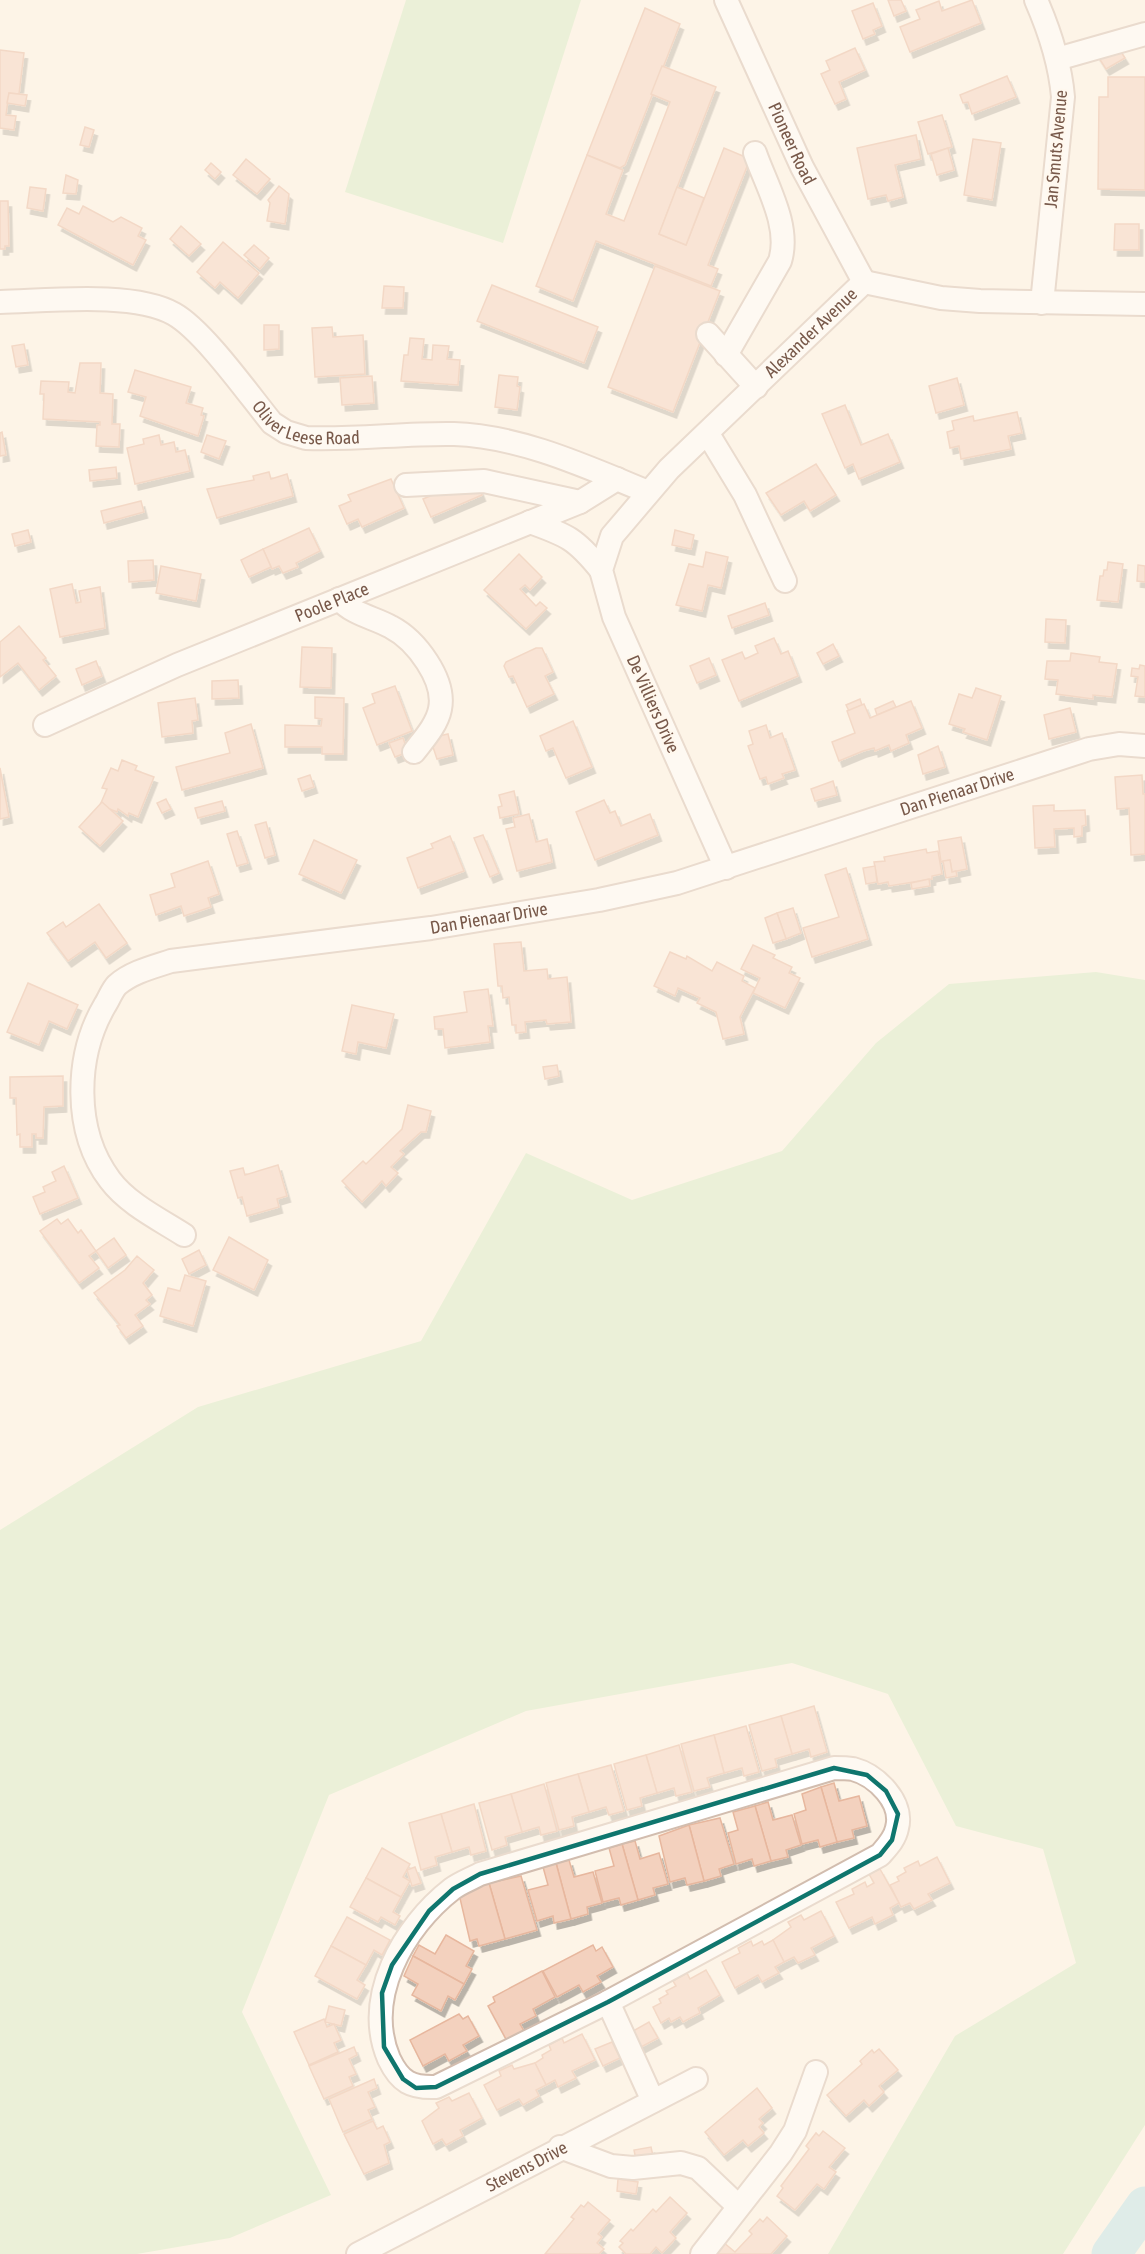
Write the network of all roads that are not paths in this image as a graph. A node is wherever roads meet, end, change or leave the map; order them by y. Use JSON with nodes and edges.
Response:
{"nodes":[{"id":1,"x":726,"y":0,"type":"edge"},
{"id":2,"x":1036,"y":0,"type":"edge"},
{"id":3,"x":1145,"y":34,"type":"edge"},
{"id":4,"x":1057,"y":59,"type":"junction"},
{"id":5,"x":754,"y":153,"type":"dead end"},
{"id":6,"x":864,"y":282,"type":"junction"},
{"id":7,"x":0,"y":302,"type":"edge"},
{"id":8,"x":1042,"y":303,"type":"junction"},
{"id":9,"x":1145,"y":304,"type":"edge"},
{"id":10,"x":708,"y":334,"type":"dead end"},
{"id":11,"x":726,"y":355,"type":"junction"},
{"id":12,"x":756,"y":387,"type":"junction"},
{"id":13,"x":708,"y":434,"type":"junction"},
{"id":14,"x":617,"y":479,"type":"junction"},
{"id":15,"x":406,"y":484,"type":"dead end"},
{"id":16,"x":648,"y":492,"type":"junction"},
{"id":17,"x":580,"y":502,"type":"junction"},
{"id":18,"x":530,"y":522,"type":"junction"},
{"id":19,"x":601,"y":570,"type":"junction"},
{"id":20,"x":785,"y":581,"type":"dead end"},
{"id":21,"x":339,"y":599,"type":"junction"},
{"id":22,"x":45,"y":725,"type":"dead end"},
{"id":23,"x":1145,"y":746,"type":"edge"},
{"id":24,"x":414,"y":752,"type":"dead end"},
{"id":25,"x":726,"y":868,"type":"junction"},
{"id":26,"x":184,"y":1235,"type":"dead end"},
{"id":27,"x":608,"y":2002,"type":"junction"},
{"id":28,"x":816,"y":2072,"type":"dead end"},
{"id":29,"x":696,"y":2079,"type":"dead end"},
{"id":30,"x":653,"y":2101,"type":"junction"},
{"id":31,"x":560,"y":2147,"type":"junction"},
{"id":32,"x":738,"y":2206,"type":"junction"},
{"id":33,"x":358,"y":2254,"type":"edge"},
{"id":34,"x":702,"y":2254,"type":"edge"}],
"edges":[{"from":1,"to":6,"type":"street","name":"Pioneer Road"},
{"from":2,"to":4,"type":"street","name":"Jan Smuts Avenue"},
{"from":3,"to":4,"type":"street"},
{"from":4,"to":8,"type":"street","name":"Jan Smuts Avenue"},
{"from":5,"to":11,"type":"street"},
{"from":6,"to":8,"type":"street","name":"Alexander Avenue"},
{"from":6,"to":12,"type":"street","name":"Alexander Avenue"},
{"from":7,"to":14,"type":"street","name":"Oliver Leese Road"},
{"from":8,"to":9,"type":"street","name":"Alexander Avenue"},
{"from":10,"to":11,"type":"street"},
{"from":11,"to":12,"type":"street"},
{"from":12,"to":13,"type":"street","name":"Alexander Avenue"},
{"from":13,"to":16,"type":"street","name":"Alexander Avenue"},
{"from":13,"to":20,"type":"street"},
{"from":14,"to":16,"type":"street","name":"Oliver Leese Road"},
{"from":14,"to":17,"type":"street","name":"Poole Place"},
{"from":15,"to":17,"type":"street"},
{"from":16,"to":19,"type":"street","name":"Alexander Avenue"},
{"from":17,"to":18,"type":"street","name":"Poole Place"},
{"from":18,"to":19,"type":"street"},
{"from":18,"to":21,"type":"street","name":"Poole Place"},
{"from":19,"to":25,"type":"street","name":"De Villiers Drive"},
{"from":21,"to":22,"type":"street","name":"Poole Place"},
{"from":21,"to":24,"type":"street"},
{"from":23,"to":25,"type":"street","name":"Dan Pienaar Drive"},
{"from":25,"to":26,"type":"street","name":"Dan Pienaar Drive"},
{"from":27,"to":27,"type":"street"},
{"from":27,"to":30,"type":"street"},
{"from":28,"to":32,"type":"street"},
{"from":29,"to":30,"type":"street","name":"Stevens Drive"},
{"from":30,"to":31,"type":"street","name":"Stevens Drive"},
{"from":31,"to":32,"type":"street"},
{"from":31,"to":33,"type":"street","name":"Stevens Drive"},
{"from":32,"to":34,"type":"street"}]}
